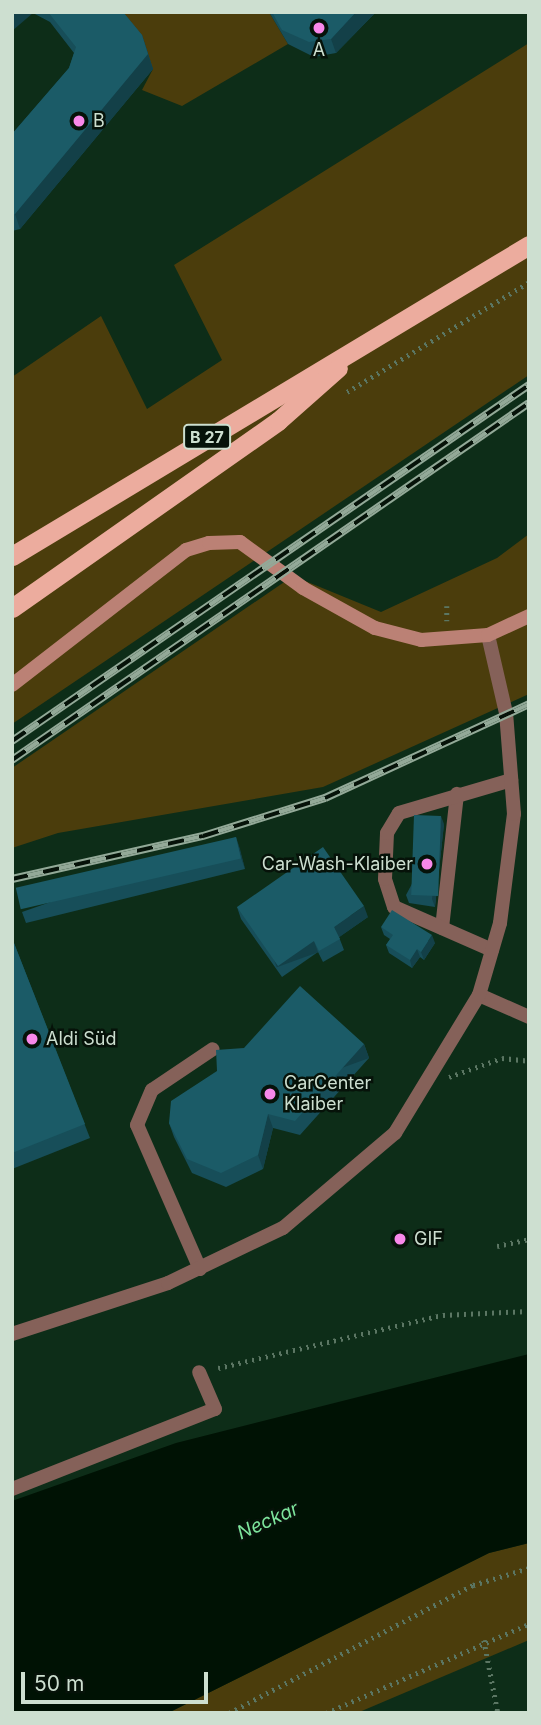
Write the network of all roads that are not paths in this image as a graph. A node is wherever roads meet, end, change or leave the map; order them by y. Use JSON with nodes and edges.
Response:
{"nodes":[{"id":1,"x":529,"y":246,"type":"edge"},
{"id":2,"x":376,"y":335,"type":"junction"},
{"id":3,"x":38,"y":540,"type":"junction"},
{"id":4,"x":12,"y":544,"type":"edge"},
{"id":5,"x":12,"y":556,"type":"edge"},
{"id":6,"x":12,"y":608,"type":"edge"},
{"id":7,"x":529,"y":616,"type":"edge"},
{"id":8,"x":488,"y":635,"type":"junction"},
{"id":9,"x":12,"y":685,"type":"edge"},
{"id":10,"x":511,"y":780,"type":"junction"},
{"id":11,"x":457,"y":794,"type":"junction"},
{"id":12,"x":442,"y":929,"type":"junction"},
{"id":13,"x":492,"y":950,"type":"junction"},
{"id":14,"x":479,"y":995,"type":"junction"},
{"id":15,"x":529,"y":1017,"type":"edge"},
{"id":16,"x":213,"y":1049,"type":"edge"},
{"id":17,"x":200,"y":1269,"type":"junction"},
{"id":18,"x":12,"y":1334,"type":"edge"},
{"id":19,"x":199,"y":1373,"type":"road end"},
{"id":20,"x":12,"y":1489,"type":"edge"}],
"edges":[{"from":1,"to":2,"type":"highway","number":"B 27"},
{"from":2,"to":3,"type":"highway","number":"B 27"},
{"from":2,"to":6,"type":"highway"},
{"from":3,"to":4,"type":"highway"},
{"from":3,"to":5,"type":"highway","number":"B 27"},
{"from":7,"to":8,"type":"main road"},
{"from":8,"to":9,"type":"main road"},
{"from":8,"to":10,"type":"street"},
{"from":10,"to":11,"type":"street"},
{"from":10,"to":13,"type":"street"},
{"from":11,"to":12,"type":"street"},
{"from":11,"to":12,"type":"street"},
{"from":12,"to":13,"type":"street"},
{"from":13,"to":14,"type":"street"},
{"from":14,"to":15,"type":"street"},
{"from":14,"to":17,"type":"street"},
{"from":16,"to":17,"type":"street"},
{"from":17,"to":18,"type":"street"},
{"from":19,"to":20,"type":"street"}]}
